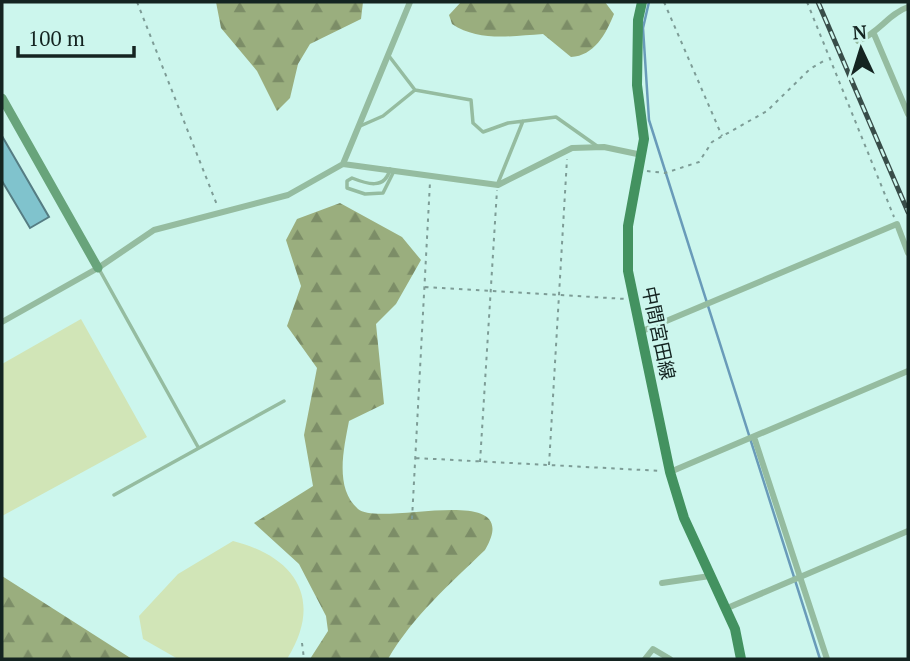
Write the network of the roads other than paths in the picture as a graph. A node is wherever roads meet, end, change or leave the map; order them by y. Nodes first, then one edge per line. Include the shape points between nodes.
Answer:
1 (410, 2) edge
2 (642, 2) edge
3 (908, 7) edge
4 (874, 34) junction
5 (858, 41) dead end
6 (387, 53) junction
7 (415, 90) junction
8 (2, 98) edge
9 (908, 114) edge
10 (523, 121) junction
11 (358, 127) junction
12 (597, 146) junction
13 (642, 155) junction
14 (343, 164) junction
15 (392, 169) junction
16 (498, 185) junction
17 (908, 253) edge
18 (98, 268) junction
19 (2, 322) edge
20 (640, 332) junction
21 (908, 371) edge
22 (284, 401) dead end
23 (754, 438) junction
24 (198, 447) junction
25 (670, 471) junction
26 (114, 495) dead end
27 (908, 531) edge
28 (710, 576) junction
29 (800, 577) junction
30 (662, 583) dead end
31 (725, 609) junction
32 (645, 659) edge
33 (670, 659) edge
34 (741, 659) edge
35 (827, 659) edge

1 - 6 street
2 - 13 main road, 中間宮田線 via 637,85 644,123
3 - 4 street via 897,11
4 - 5 street
4 - 9 street
6 - 7 lane
6 - 11 street
7 - 10 lane via 471,100 473,123 483,132
7 - 11 lane via 383,116
8 - 18 street
10 - 12 lane via 556,117
10 - 16 lane
11 - 14 street
12 - 13 street
12 - 16 street via 565,151
13 - 20 main road, 中間宮田線 via 628,236 628,271
14 - 15 street
14 - 18 street via 288,195 154,230
15 - 15 lane via 383,193 347,188 352,178 377,184
15 - 16 street
17 - 20 street via 897,224
18 - 19 street
18 - 24 lane
20 - 25 main road, 中間宮田線
21 - 23 street
22 - 24 lane
23 - 25 street
23 - 29 street
24 - 26 lane
25 - 28 main road, 中間宮田線
27 - 29 street
28 - 30 street
28 - 31 main road, 中間宮田線
29 - 31 street
29 - 35 street
31 - 34 main road, 中間宮田線
32 - 33 street via 653,649

